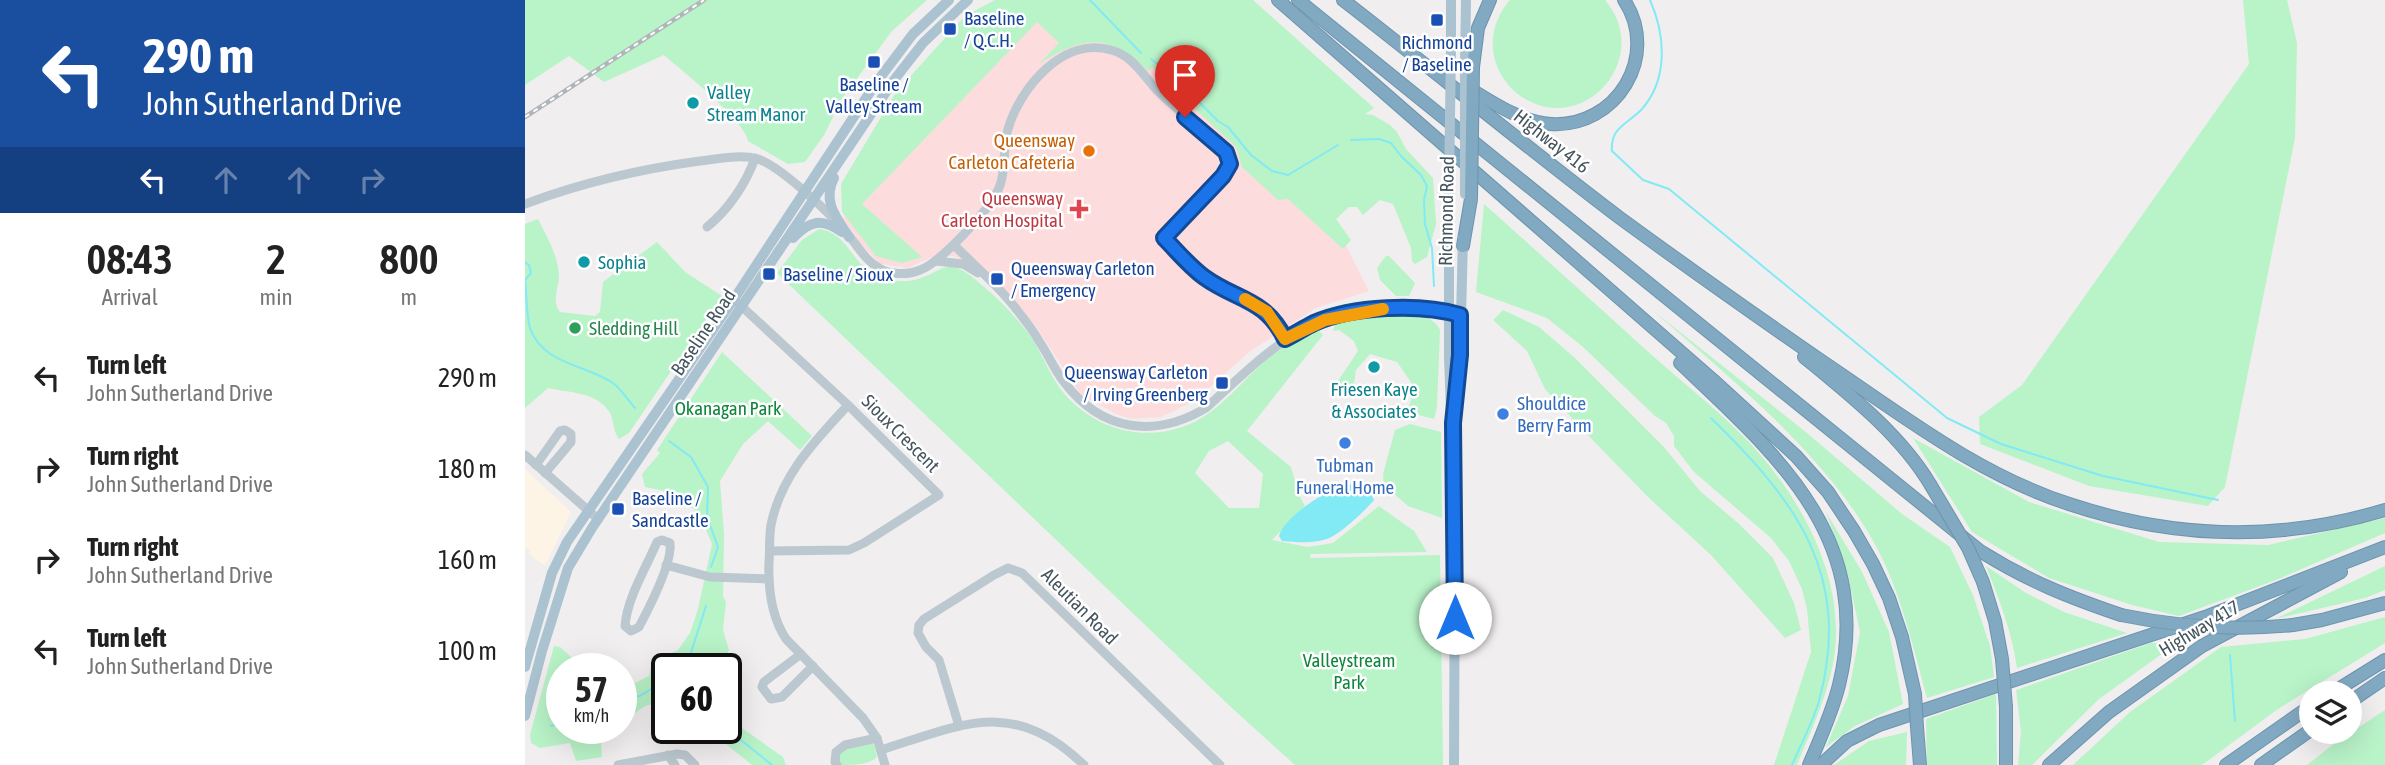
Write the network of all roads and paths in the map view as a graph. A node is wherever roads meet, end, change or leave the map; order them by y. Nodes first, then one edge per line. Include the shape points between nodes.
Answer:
1 (949, 0) edge
2 (968, 0) edge
3 (1278, 0) edge
4 (1298, 0) edge
5 (1343, 0) edge
6 (1445, 0) edge
7 (1451, 0) edge
8 (1466, 0) edge
9 (1490, 0) edge
10 (1624, 0) edge
11 (1451, 37) junction
12 (1423, 62) junction
13 (1469, 64) junction
14 (849, 147) junction
15 (755, 158) junction
16 (803, 191) junction
17 (813, 200) junction
18 (525, 204) edge
19 (707, 227) dead end
20 (849, 237) junction
21 (954, 245) junction
22 (1463, 246) joint
23 (774, 258) junction
24 (936, 261) junction
25 (1577, 263) junction
26 (985, 278) junction
27 (738, 303) junction
28 (1742, 306) junction
29 (1448, 311) junction
30 (1460, 315) junction
31 (1285, 339) junction
32 (849, 405) junction
33 (1453, 423) junction
34 (525, 455) edge
35 (536, 465) junction
36 (545, 473) junction
37 (2385, 510) edge
38 (587, 511) junction
39 (598, 519) junction
40 (2385, 548) edge
41 (770, 551) junction
42 (666, 565) junction
43 (769, 579) junction
44 (2385, 603) edge
45 (801, 654) junction
46 (2385, 660) edge
47 (813, 666) junction
48 (525, 667) edge
49 (2385, 678) edge
50 (2351, 681) edge
51 (2362, 694) edge
52 (2299, 714) edge
53 (525, 716) edge
54 (959, 726) junction
55 (877, 738) junction
56 (2299, 738) edge
57 (881, 750) junction
58 (668, 755) junction
59 (884, 763) edge
60 (2006, 763) edge
61 (2229, 763) edge
62 (618, 765) edge
63 (675, 765) edge
64 (695, 765) edge
65 (837, 765) edge
66 (871, 765) edge
67 (1084, 765) edge
68 (1220, 765) edge
69 (1454, 765) edge
70 (1809, 765) edge
71 (1821, 765) edge
72 (1920, 765) edge
73 (2049, 765) edge
74 (2261, 765) edge

1 - 16 main road, Baseline Road via 894,57
2 - 14 main road, Baseline Road via 909,60
3 - 25 highway
4 - 44 highway, bridge via 1971,544 2017,573 2049,590 2121,615 2216,629 2322,621
5 - 12 highway, Highway 416
6 - 11 main road
7 - 11 main road, Richmond Road
8 - 13 main road
9 - 13 highway
10 - 12 highway via 1638,39 1634,69 1614,101 1583,120 1549,124 1523,118
11 - 29 main road, Richmond Road, bridge
12 - 28 highway, Highway 416 via 1619,217
13 - 22 highway, bridge
14 - 17 main road, Baseline Road
14 - 20 main road via 828,193 831,210
15 - 16 street via 777,168
15 - 18 street via 646,169
15 - 19 street via 719,218
16 - 17 street
16 - 27 main road, Baseline Road
17 - 20 street
17 - 23 main road, Baseline Road
20 - 23 main road via 831,223 815,223 800,231
20 - 24 street via 869,261 887,272 909,273
21 - 24 street
21 - 26 street
21 - 31 street via 998,191 1008,127 1035,80 1067,53 1087,48 1111,50 1138,67 1170,105 1215,141 1230,160 1223,176 1164,238 1206,278 1267,312
22 - 30 main road, Richmond Road
23 - 27 main road, Baseline Road
24 - 26 street via 963,264
25 - 70 highway via 1771,452 1798,483 1823,524 1843,589 1845,642 1836,697
25 - 72 highway, bridge via 1741,405 1828,492 1889,598 1915,694
26 - 31 street via 1015,307 1080,401 1129,425 1160,426 1194,415
27 - 32 street, Sioux Crescent
27 - 38 main road, Baseline Road
27 - 39 main road, Baseline Road
28 - 37 highway via 1964,456 2021,487 2069,505 2154,526 2233,534 2297,529
28 - 60 highway, bridge via 1901,447 1930,484 1968,548 1995,621 2002,659
29 - 30 street
29 - 31 street via 1364,311 1315,323
29 - 33 main road, Richmond Road
30 - 33 main road, Richmond Road
32 - 41 street via 804,454 786,482 770,527
32 - 41 street, Sioux Crescent via 939,495 849,550
33 - 69 main road, Richmond Road
34 - 35 street
35 - 36 street
35 - 36 street via 560,431 571,434 571,442
36 - 38 street
38 - 39 street
38 - 48 main road, Baseline Road via 552,573
39 - 53 main road, Baseline Road via 568,568
40 - 71 highway via 2204,617 1879,724 1847,741
40 - 73 highway, Highway 417 via 2202,646 2109,712
41 - 43 street
42 - 42 street via 671,548 661,540 625,618 628,630 639,627
42 - 43 street via 710,577
43 - 45 street via 778,627
45 - 47 street
45 - 47 street via 764,682 762,687 771,699 782,697
46 - 50 highway
47 - 55 street
49 - 51 highway
52 - 61 highway
54 - 57 street
54 - 67 street via 1020,724 1063,745
54 - 68 street, Aleutian Road via 939,660 926,647 919,625 1008,568 1023,573
55 - 57 street
55 - 65 street via 845,745 837,752
56 - 74 highway
57 - 59 street
58 - 62 street
58 - 63 street
58 - 64 street via 685,755
59 - 66 street

